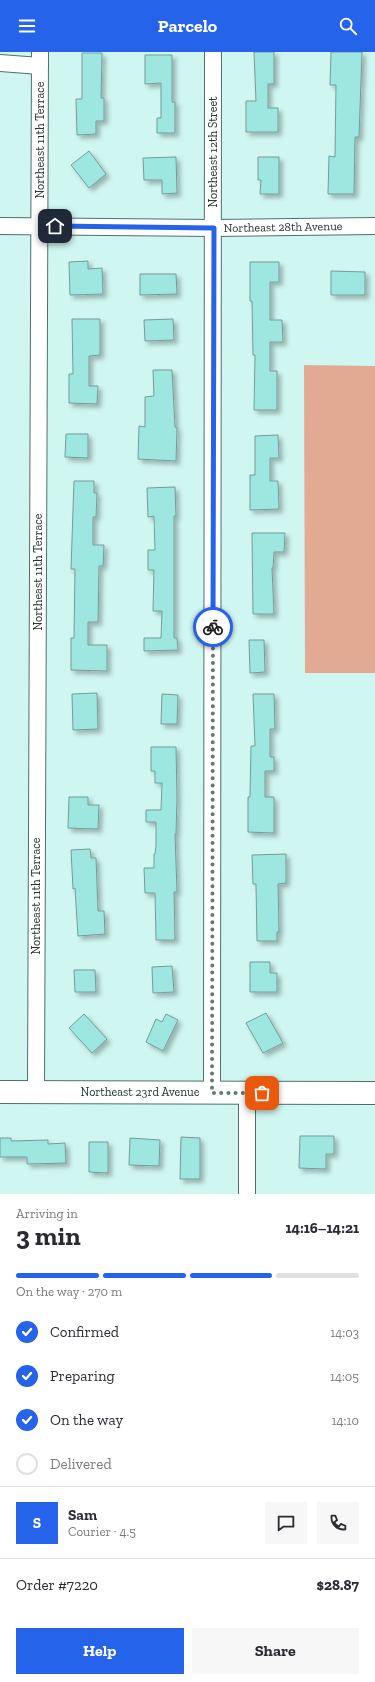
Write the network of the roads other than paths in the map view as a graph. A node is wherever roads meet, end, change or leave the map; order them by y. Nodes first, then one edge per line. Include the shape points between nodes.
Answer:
1 (213, 52) edge
2 (40, 59) edge
3 (0, 63) edge
4 (0, 226) edge
5 (40, 226) junction
6 (375, 226) edge
7 (214, 228) junction
8 (0, 1092) edge
9 (36, 1092) junction
10 (212, 1093) junction
11 (248, 1093) junction
12 (375, 1094) edge
13 (247, 1194) edge

1 - 7 street, Northeast 12th Street
2 - 3 street
2 - 5 street, Northeast 11th Terrace
4 - 5 street, Northeast 28th Avenue
5 - 7 street, Northeast 28th Avenue
5 - 9 street, Northeast 11th Terrace
6 - 7 street, Northeast 28th Avenue
7 - 10 street, Northeast 12th Street
8 - 9 main road, Northeast 23rd Avenue
9 - 10 main road, Northeast 23rd Avenue
10 - 11 main road, Northeast 23rd Avenue
11 - 12 main road, Northeast 23rd Avenue
11 - 13 street

